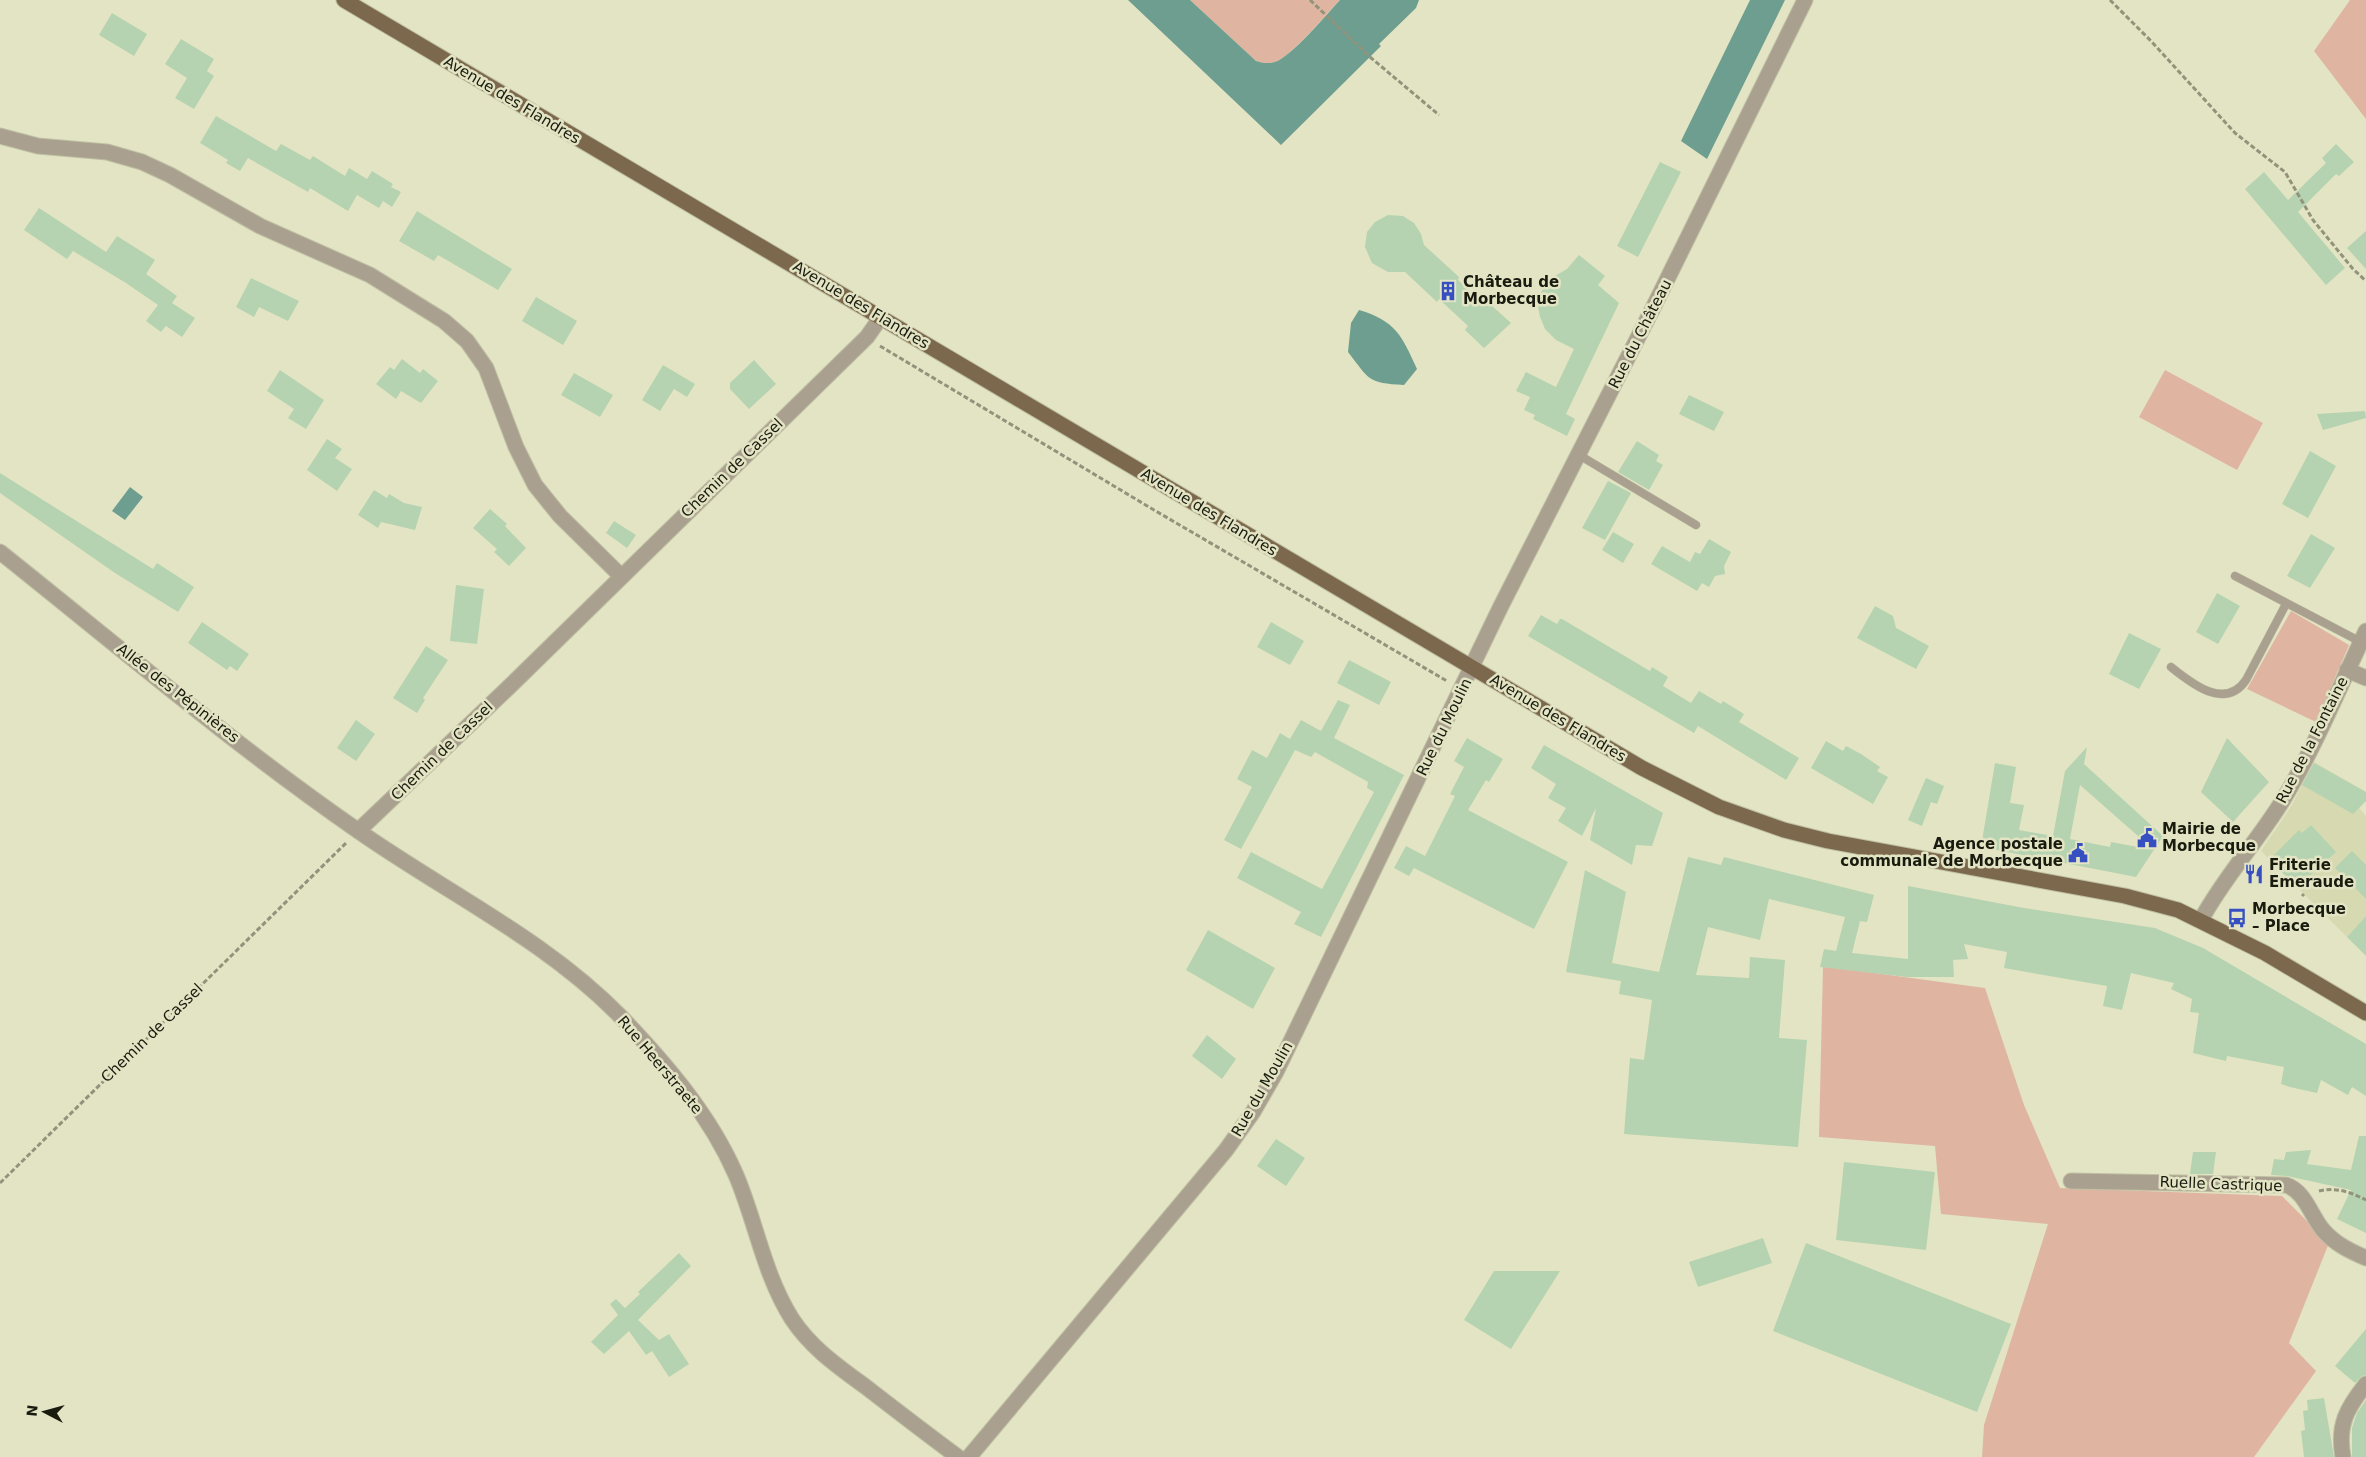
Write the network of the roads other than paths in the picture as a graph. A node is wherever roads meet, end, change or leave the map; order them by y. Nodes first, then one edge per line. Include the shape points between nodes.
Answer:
1 (344, 0) edge
2 (1805, 0) edge
3 (0, 136) edge
4 (881, 317) junction
5 (1579, 455) junction
6 (1696, 525) dead end
7 (0, 552) edge
8 (621, 576) junction
9 (2235, 576) dead end
10 (2286, 604) junction
11 (2363, 637) edge
12 (1473, 667) junction
13 (2171, 667) dead end
14 (2347, 670) junction
15 (2366, 678) edge
16 (358, 831) junction
17 (2201, 920) junction
18 (2366, 1013) edge
19 (2071, 1181) dead end
20 (2366, 1258) edge
21 (2366, 1384) edge
22 (958, 1457) edge
23 (969, 1457) edge
24 (2343, 1457) edge

1 - 4 main road, Avenue des Flandres
2 - 5 street, Rue du Château
3 - 8 street via 38,146 107,152 142,162 260,226 370,275 444,321 467,341 486,368 534,485 560,516
4 - 8 street, Chemin de Cassel via 867,337
4 - 12 main road, Avenue des Flandres
5 - 6 lane
5 - 12 street, Rue du Château
7 - 16 street, Allée des Pépinières via 161,682
8 - 16 street, Chemin de Cassel
9 - 10 lane
10 - 11 lane
10 - 13 lane via 2246,680 2234,691 2209,693 2194,686
11 - 14 street, Rue de la Fontaine
12 - 17 main road, Avenue des Flandres via 1663,780 1754,821 1828,841 2125,896 2172,908
12 - 23 street, Rue du Moulin via 1276,1072 1252,1112 1202,1180
14 - 15 street
14 - 17 street, Rue de la Fontaine via 2288,791
16 - 22 street, Rue Heerstraete via 544,952 587,985 619,1016 677,1080 720,1142 741,1188 771,1278 800,1330 832,1362
17 - 18 main road, Avenue des Flandres via 2272,957
19 - 20 street, Ruelle Castrique via 2290,1186 2329,1236
21 - 24 street via 2344,1417 2341,1436

